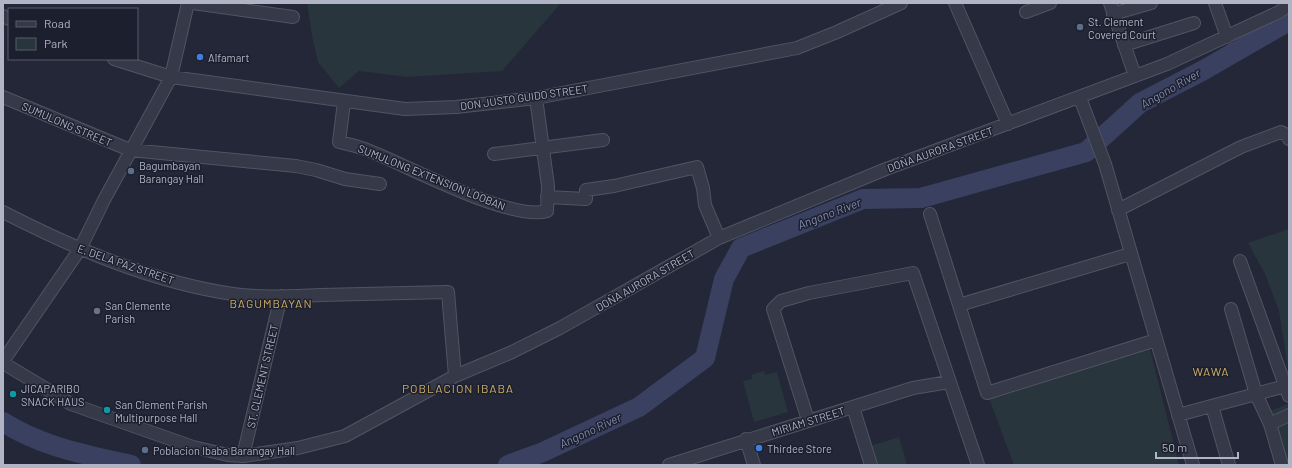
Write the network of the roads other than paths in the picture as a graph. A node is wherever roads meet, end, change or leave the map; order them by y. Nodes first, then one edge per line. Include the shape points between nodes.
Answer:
1 (188, 3) edge
2 (192, 3) edge
3 (901, 3) edge
4 (955, 3) edge
5 (1050, 3) edge
6 (1150, 3) edge
7 (1215, 3) edge
8 (1289, 5) edge
9 (272, 8) edge
10 (1112, 9) edge
11 (1026, 12) dead end
12 (293, 16) dead end
13 (1194, 23) dead end
14 (1226, 37) junction
15 (1124, 45) junction
16 (117, 60) edge
17 (1135, 76) junction
18 (171, 78) junction
19 (3, 97) edge
20 (536, 98) junction
21 (1080, 98) junction
22 (344, 102) junction
23 (1008, 124) junction
24 (1289, 139) edge
25 (604, 140) dead end
26 (544, 148) junction
27 (130, 150) junction
28 (494, 154) dead end
29 (380, 184) dead end
30 (547, 197) junction
31 (1118, 210) junction
32 (3, 212) edge
33 (930, 214) dead end
34 (719, 238) junction
35 (80, 249) junction
36 (1130, 254) junction
37 (1240, 261) dead end
38 (281, 296) junction
39 (959, 304) junction
40 (1231, 309) dead end
41 (1156, 340) junction
42 (3, 362) edge
43 (455, 376) junction
44 (949, 382) junction
45 (1287, 391) edge
46 (1256, 394) junction
47 (1212, 406) junction
48 (853, 407) junction
49 (1178, 415) junction
50 (1289, 415) edge
51 (808, 420) junction
52 (1270, 424) junction
53 (746, 440) junction
54 (243, 456) junction
55 (1280, 464) edge
56 (669, 465) edge
57 (754, 465) edge
58 (871, 465) edge
59 (978, 465) edge
60 (1193, 465) edge
61 (1229, 465) edge

1 - 18 street
2 - 9 street
3 - 20 street, DON JUSTO GUIDO STREET via 798,48
4 - 23 street
5 - 11 street
6 - 10 street
7 - 14 street
8 - 14 street, DOÑA AURORA STREET
9 - 12 street
10 - 15 street
13 - 15 street
14 - 17 street, DOÑA AURORA STREET
15 - 17 street
16 - 18 street, DON JUSTO GUIDO STREET
17 - 21 street, DOÑA AURORA STREET
18 - 22 street, DON JUSTO GUIDO STREET
18 - 27 street
19 - 27 street, SUMULONG STREET
20 - 22 street, DON JUSTO GUIDO STREET via 456,107 405,109
20 - 26 street, SUMULONG EXTENSION LOOBAN
21 - 23 street, DOÑA AURORA STREET
21 - 31 street via 1104,162
22 - 30 street, SUMULONG EXTENSION LOOBAN via 339,142 365,149 498,206 538,214 547,210
23 - 34 street, DOÑA AURORA STREET via 886,169
24 - 31 street via 1281,132 1240,147
25 - 26 street
26 - 28 street
26 - 30 street, SUMULONG EXTENSION LOOBAN
27 - 29 street, SUMULONG STREET via 296,166 345,179
27 - 35 street
30 - 34 street via 586,199 586,190 697,167 703,188 704,205
31 - 36 street
32 - 35 street, E. DELA PAZ STREET
33 - 39 street
34 - 43 street, DOÑA AURORA STREET via 560,328
35 - 38 street, E. DELA PAZ STREET via 173,281 234,294
35 - 42 street
36 - 39 street
36 - 41 street
37 - 45 street
38 - 43 street, E. DELA PAZ STREET via 448,292
38 - 54 street, ST. CLEMENT STREET
39 - 41 street via 987,393
40 - 46 street
41 - 49 street
42 - 54 street, DOÑA AURORA STREET via 71,404 193,447
43 - 54 street, DOÑA AURORA STREET via 345,436 298,448
44 - 48 street, MIRIAM STREET via 913,388
44 - 51 street via 914,273 788,299 781,301 774,309
44 - 59 street
45 - 46 street
46 - 47 street
46 - 52 street
47 - 49 street
47 - 61 street
48 - 51 street, MIRIAM STREET
48 - 58 street
49 - 60 street
50 - 52 street
51 - 53 street, MIRIAM STREET
52 - 55 street
53 - 56 street, MIRIAM STREET
53 - 57 street

